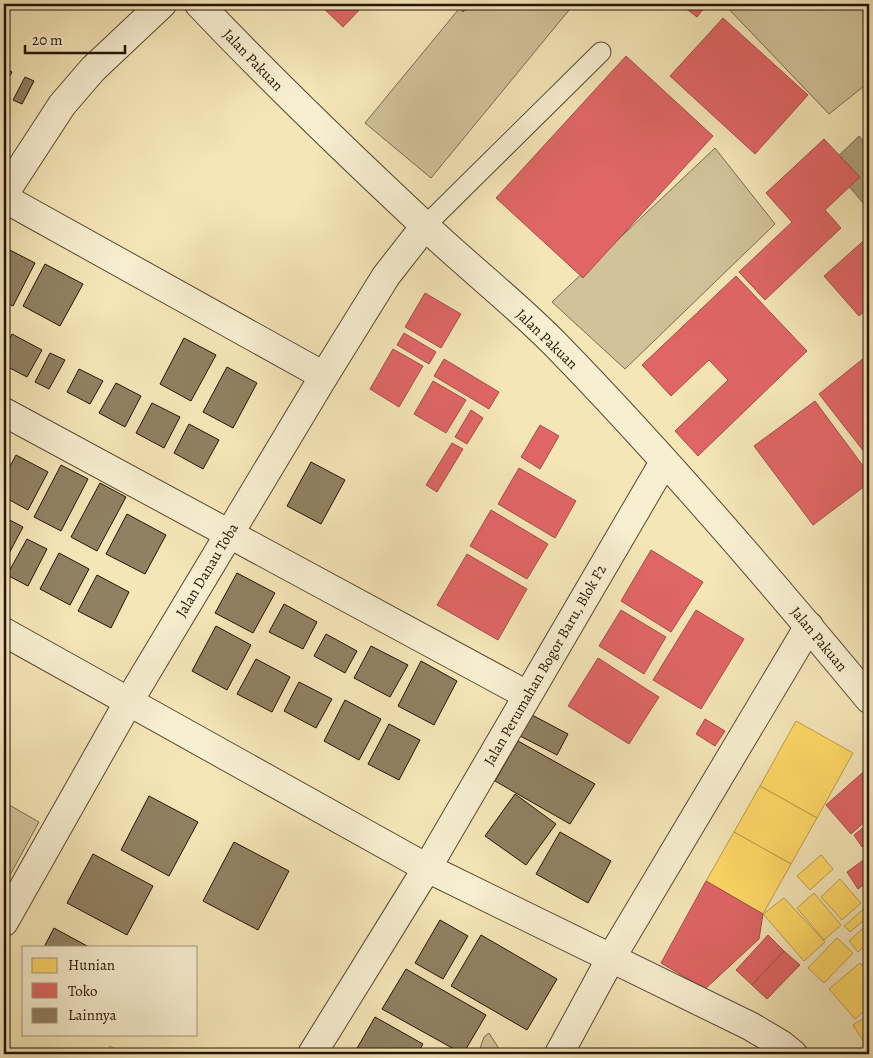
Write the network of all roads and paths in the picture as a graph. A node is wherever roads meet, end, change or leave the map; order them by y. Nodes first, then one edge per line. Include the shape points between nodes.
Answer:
1 (162, 4) edge
2 (199, 4) edge
3 (601, 52) dead end
4 (4, 196) edge
5 (425, 226) junction
6 (324, 376) junction
7 (4, 412) edge
8 (664, 462) junction
9 (229, 532) junction
10 (809, 626) junction
11 (4, 632) edge
12 (527, 696) junction
13 (869, 699) edge
14 (129, 701) junction
15 (426, 868) junction
16 (4, 922) edge
17 (611, 958) junction
18 (312, 1054) edge
19 (560, 1054) edge
20 (792, 1054) edge

1 - 4 street via 93,69 62,105
2 - 5 street, Jalan Pakuan via 274,84
3 - 5 lane
4 - 6 street
5 - 6 street, Jalan Danau Toba via 386,276
5 - 8 street, Jalan Pakuan via 555,345
6 - 9 street, Jalan Danau Toba
7 - 9 street
8 - 10 street, Jalan Pakuan
8 - 12 street, Jalan Perumahan Bogor Baru, Blok F2
9 - 12 street
9 - 14 street, Jalan Danau Toba
10 - 13 street, Jalan Pakuan
10 - 17 street
11 - 14 street
12 - 15 street, Jalan Perumahan Bogor Baru, Blok F2
14 - 15 street
14 - 16 street, Jalan Danau Toba
15 - 17 street
15 - 18 street, Jalan Perumahan Bogor Baru, Blok F2
17 - 19 street
17 - 20 street via 750,1026

